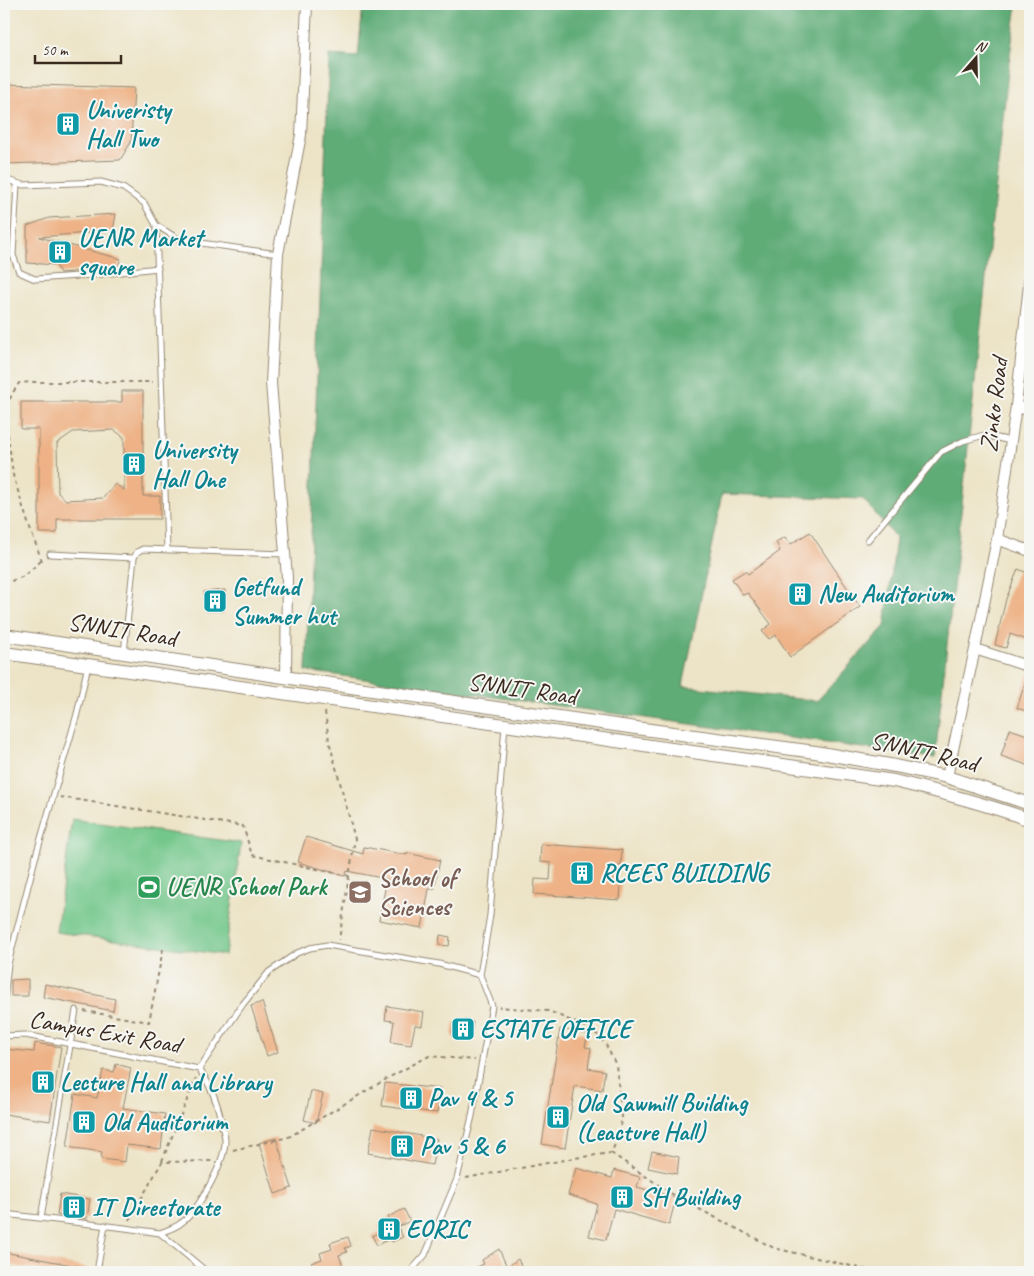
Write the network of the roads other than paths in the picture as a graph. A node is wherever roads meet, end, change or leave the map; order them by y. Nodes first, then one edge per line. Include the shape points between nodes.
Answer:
1 (307, 4) edge
2 (4, 179) edge
3 (17, 184) junction
4 (156, 225) junction
5 (278, 254) junction
6 (158, 268) junction
7 (1030, 275) edge
8 (1029, 304) edge
9 (1016, 406) junction
10 (1030, 411) edge
11 (1011, 441) junction
12 (997, 539) junction
13 (868, 540) dead end
14 (167, 550) junction
15 (1030, 551) edge
16 (50, 554) road end
17 (285, 554) junction
18 (134, 558) junction
19 (4, 635) edge
20 (975, 649) junction
21 (4, 653) edge
22 (124, 653) junction
23 (88, 665) junction
24 (1030, 667) edge
25 (286, 677) junction
26 (452, 702) junction
27 (474, 705) junction
28 (450, 717) junction
29 (473, 720) junction
30 (506, 725) junction
31 (947, 777) junction
32 (1030, 804) edge
33 (1030, 820) edge
34 (480, 976) junction
35 (4, 1000) edge
36 (76, 1010) road end
37 (4, 1036) edge
38 (71, 1044) junction
39 (199, 1068) junction
40 (4, 1214) edge
41 (41, 1218) junction
42 (105, 1225) junction
43 (160, 1233) junction
44 (98, 1272) edge
45 (207, 1272) edge
46 (410, 1272) edge

1 - 5 street via 301,135
2 - 3 lane
3 - 4 lane via 101,182 123,188 144,203
3 - 6 lane via 12,255 19,272 35,279
4 - 5 lane via 180,240
4 - 6 lane
5 - 17 street via 271,383
6 - 14 lane
7 - 8 street, Zinko Road
8 - 9 street, Zinko Road
9 - 10 street
9 - 11 street, Zinko Road
11 - 12 street, Zinko Road
11 - 13 lane via 984,435 941,452
12 - 15 street
12 - 20 street, Zinko Road
14 - 17 lane
14 - 18 lane via 143,549
16 - 18 lane
17 - 25 street
18 - 22 lane
19 - 22 street, SNNIT Road
20 - 24 street
20 - 31 street, Zinko Road
21 - 23 street, SNNIT Road
22 - 25 street, SNNIT Road
23 - 28 street, SNNIT Road
23 - 35 lane via 8,964
25 - 26 street, SNNIT Road
26 - 27 street, SNNIT Road
26 - 28 street
27 - 29 street
27 - 31 street, SNNIT Road via 815,752
28 - 29 street, SNNIT Road
29 - 30 street, SNNIT Road
30 - 33 street, SNNIT Road via 894,781
30 - 34 lane via 490,915
31 - 32 street, SNNIT Road
34 - 39 lane via 439,964 327,945 310,948 269,972
34 - 46 lane via 492,1006 472,1116 457,1179 425,1255
36 - 38 lane
37 - 38 lane, Campus Exit Road via 25,1035
38 - 39 lane, Campus Exit Road
38 - 41 lane
39 - 43 lane via 218,1104 225,1141 220,1161 196,1208 182,1223
40 - 41 lane
41 - 42 lane
42 - 43 lane
42 - 44 lane
43 - 45 lane

